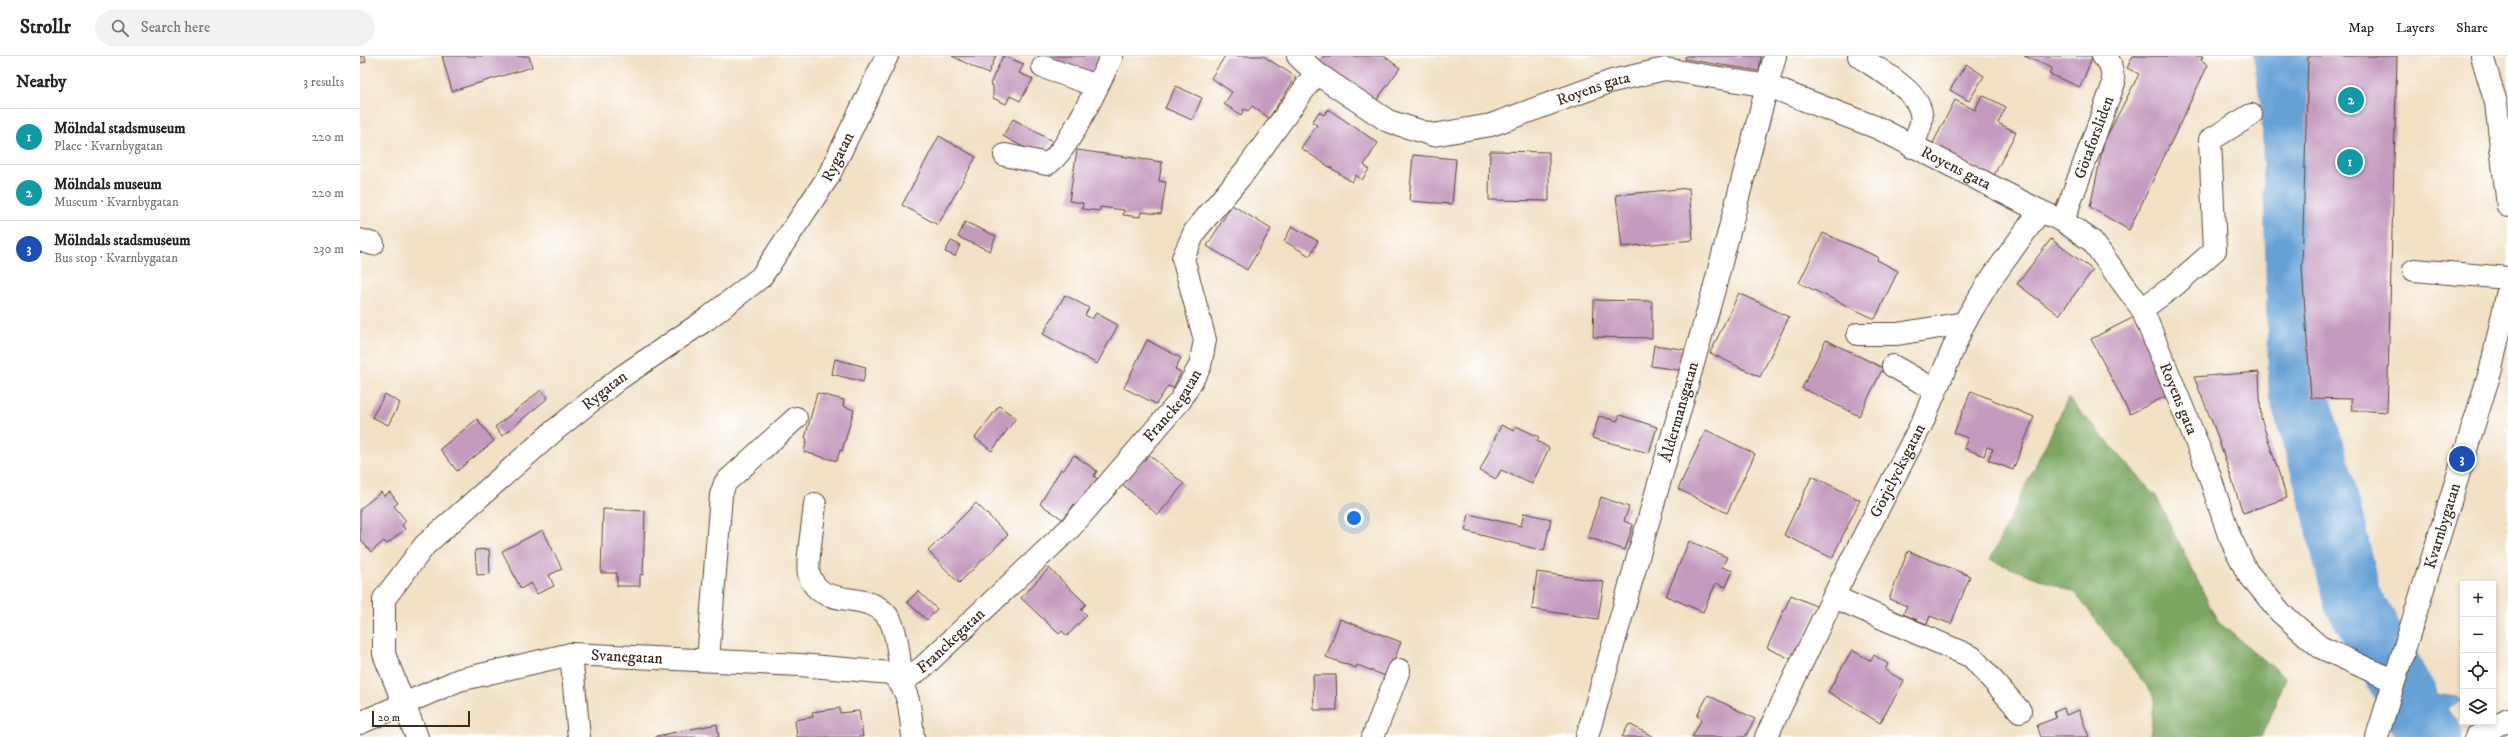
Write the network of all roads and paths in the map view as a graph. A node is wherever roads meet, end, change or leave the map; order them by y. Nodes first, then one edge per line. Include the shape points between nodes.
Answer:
1 (887, 56) edge
2 (1112, 56) edge
3 (1298, 56) edge
4 (1775, 56) edge
5 (1859, 56) edge
6 (2103, 56) edge
7 (2482, 56) edge
8 (1043, 67) dead end
9 (1316, 73) junction
10 (1097, 86) junction
11 (1768, 86) junction
12 (2251, 115) dead end
13 (1912, 147) junction
14 (1005, 155) dead end
15 (2508, 206) edge
16 (2040, 211) junction
17 (2063, 221) junction
18 (2414, 270) dead end
19 (2508, 278) edge
20 (2508, 291) edge
21 (2142, 310) junction
22 (1964, 323) junction
23 (1858, 334) dead end
24 (1893, 366) dead end
25 (1935, 390) junction
26 (796, 418) dead end
27 (815, 504) dead end
28 (1834, 597) junction
29 (571, 654) junction
30 (708, 660) junction
31 (1399, 670) dead end
32 (2394, 681) junction
33 (902, 682) junction
34 (404, 704) junction
35 (2020, 711) dead end
36 (2508, 719) edge
37 (360, 723) edge
38 (417, 737) edge
39 (579, 737) edge
40 (913, 737) edge
41 (1373, 737) edge
42 (1588, 737) edge
43 (1766, 737) edge
44 (2377, 737) edge
45 (2476, 737) edge

1 - 34 street, Rygatan via 828,178 761,277 707,319 620,378 556,430 425,545 384,600 384,654
2 - 10 street
3 - 9 street, Royens gata
4 - 11 street, Åldermansgatan
5 - 13 street via 1914,95 1920,107 1921,122
6 - 17 street, Götaforsliden via 2110,63 2114,83
7 - 15 street via 2496,103
8 - 10 street
9 - 11 street, Royens gata via 1388,121 1434,135 1491,125 1612,81 1664,69
9 - 33 street, Franckegatan via 1246,170 1195,230 1183,258 1205,340 1200,366 1180,401 1072,526 922,667
10 - 14 street via 1053,161 1047,164
11 - 13 street, Royens gata via 1878,128
11 - 42 street, Åldermansgatan via 1713,293
12 - 21 street via 2210,140 2215,250
13 - 16 street, Royens gata
16 - 17 street, Royens gata
16 - 22 street, Görjelycksgatan via 1989,282
17 - 21 street, Royens gata via 2092,241
18 - 19 street
20 - 32 street, Kvarnbygatan via 2491,369
21 - 32 street, Royens gata via 2207,468 2229,535 2247,572 2281,613 2320,648
22 - 23 street via 1897,334
22 - 25 street, Görjelycksgatan
24 - 25 street
25 - 28 street, Görjelycksgatan via 1922,423
26 - 30 street via 725,483 721,495
27 - 33 street via 809,573 814,584 822,594 868,601 880,607 891,621 896,637
28 - 35 street via 1972,657
28 - 43 street, Görjelycksgatan
29 - 30 street, Svanegatan
29 - 34 street, Svanegatan via 459,680
29 - 39 street
30 - 33 street, Svanegatan via 880,671 891,673
31 - 41 street
32 - 44 street, Kvarnbygatan
33 - 40 street via 907,693
34 - 37 street, Svanegatan
34 - 38 street, Rygatan
36 - 45 street

